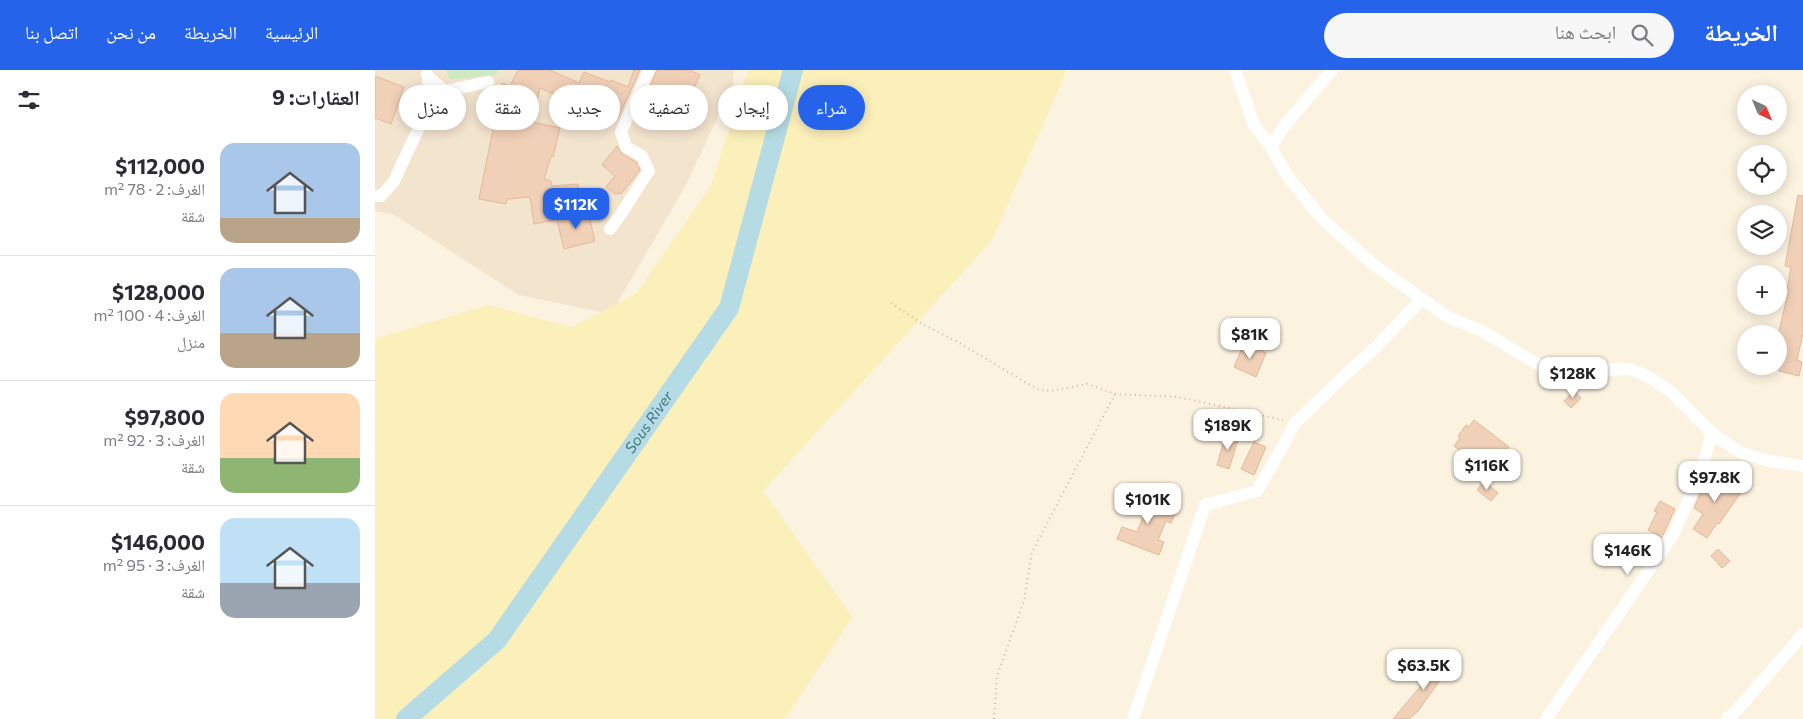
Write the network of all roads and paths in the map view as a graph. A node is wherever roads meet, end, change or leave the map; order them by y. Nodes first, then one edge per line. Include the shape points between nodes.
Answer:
1 (649, 70) edge
2 (1235, 70) edge
3 (1332, 70) edge
4 (427, 74) edge
5 (489, 82) dead end
6 (1271, 147) junction
7 (375, 196) edge
8 (610, 228) dead end
9 (1422, 299) junction
10 (891, 303) dead end
11 (1115, 394) junction
12 (1295, 423) junction
13 (1712, 433) junction
14 (1803, 466) edge
15 (1803, 634) edge
16 (994, 719) edge
17 (1133, 719) edge
18 (1546, 719) edge
19 (1727, 719) edge

1 - 8 street via 621,132 626,147 642,156 649,171
2 - 6 street via 1254,125
3 - 6 street via 1284,126
4 - 5 street via 445,91
4 - 7 street via 430,104 393,183 381,196
6 - 9 street via 1286,174 1322,218 1374,266
9 - 12 street
9 - 13 street via 1448,317 1484,332 1549,371 1572,375 1630,369 1649,377 1671,392
10 - 11 path via 1037,389 1051,391 1087,384
11 - 12 path via 1186,398
11 - 16 path via 1032,552 1025,601 997,676
12 - 17 street via 1257,491 1205,505
13 - 14 street via 1741,453 1769,462
13 - 18 street via 1700,473 1673,535
15 - 19 street

